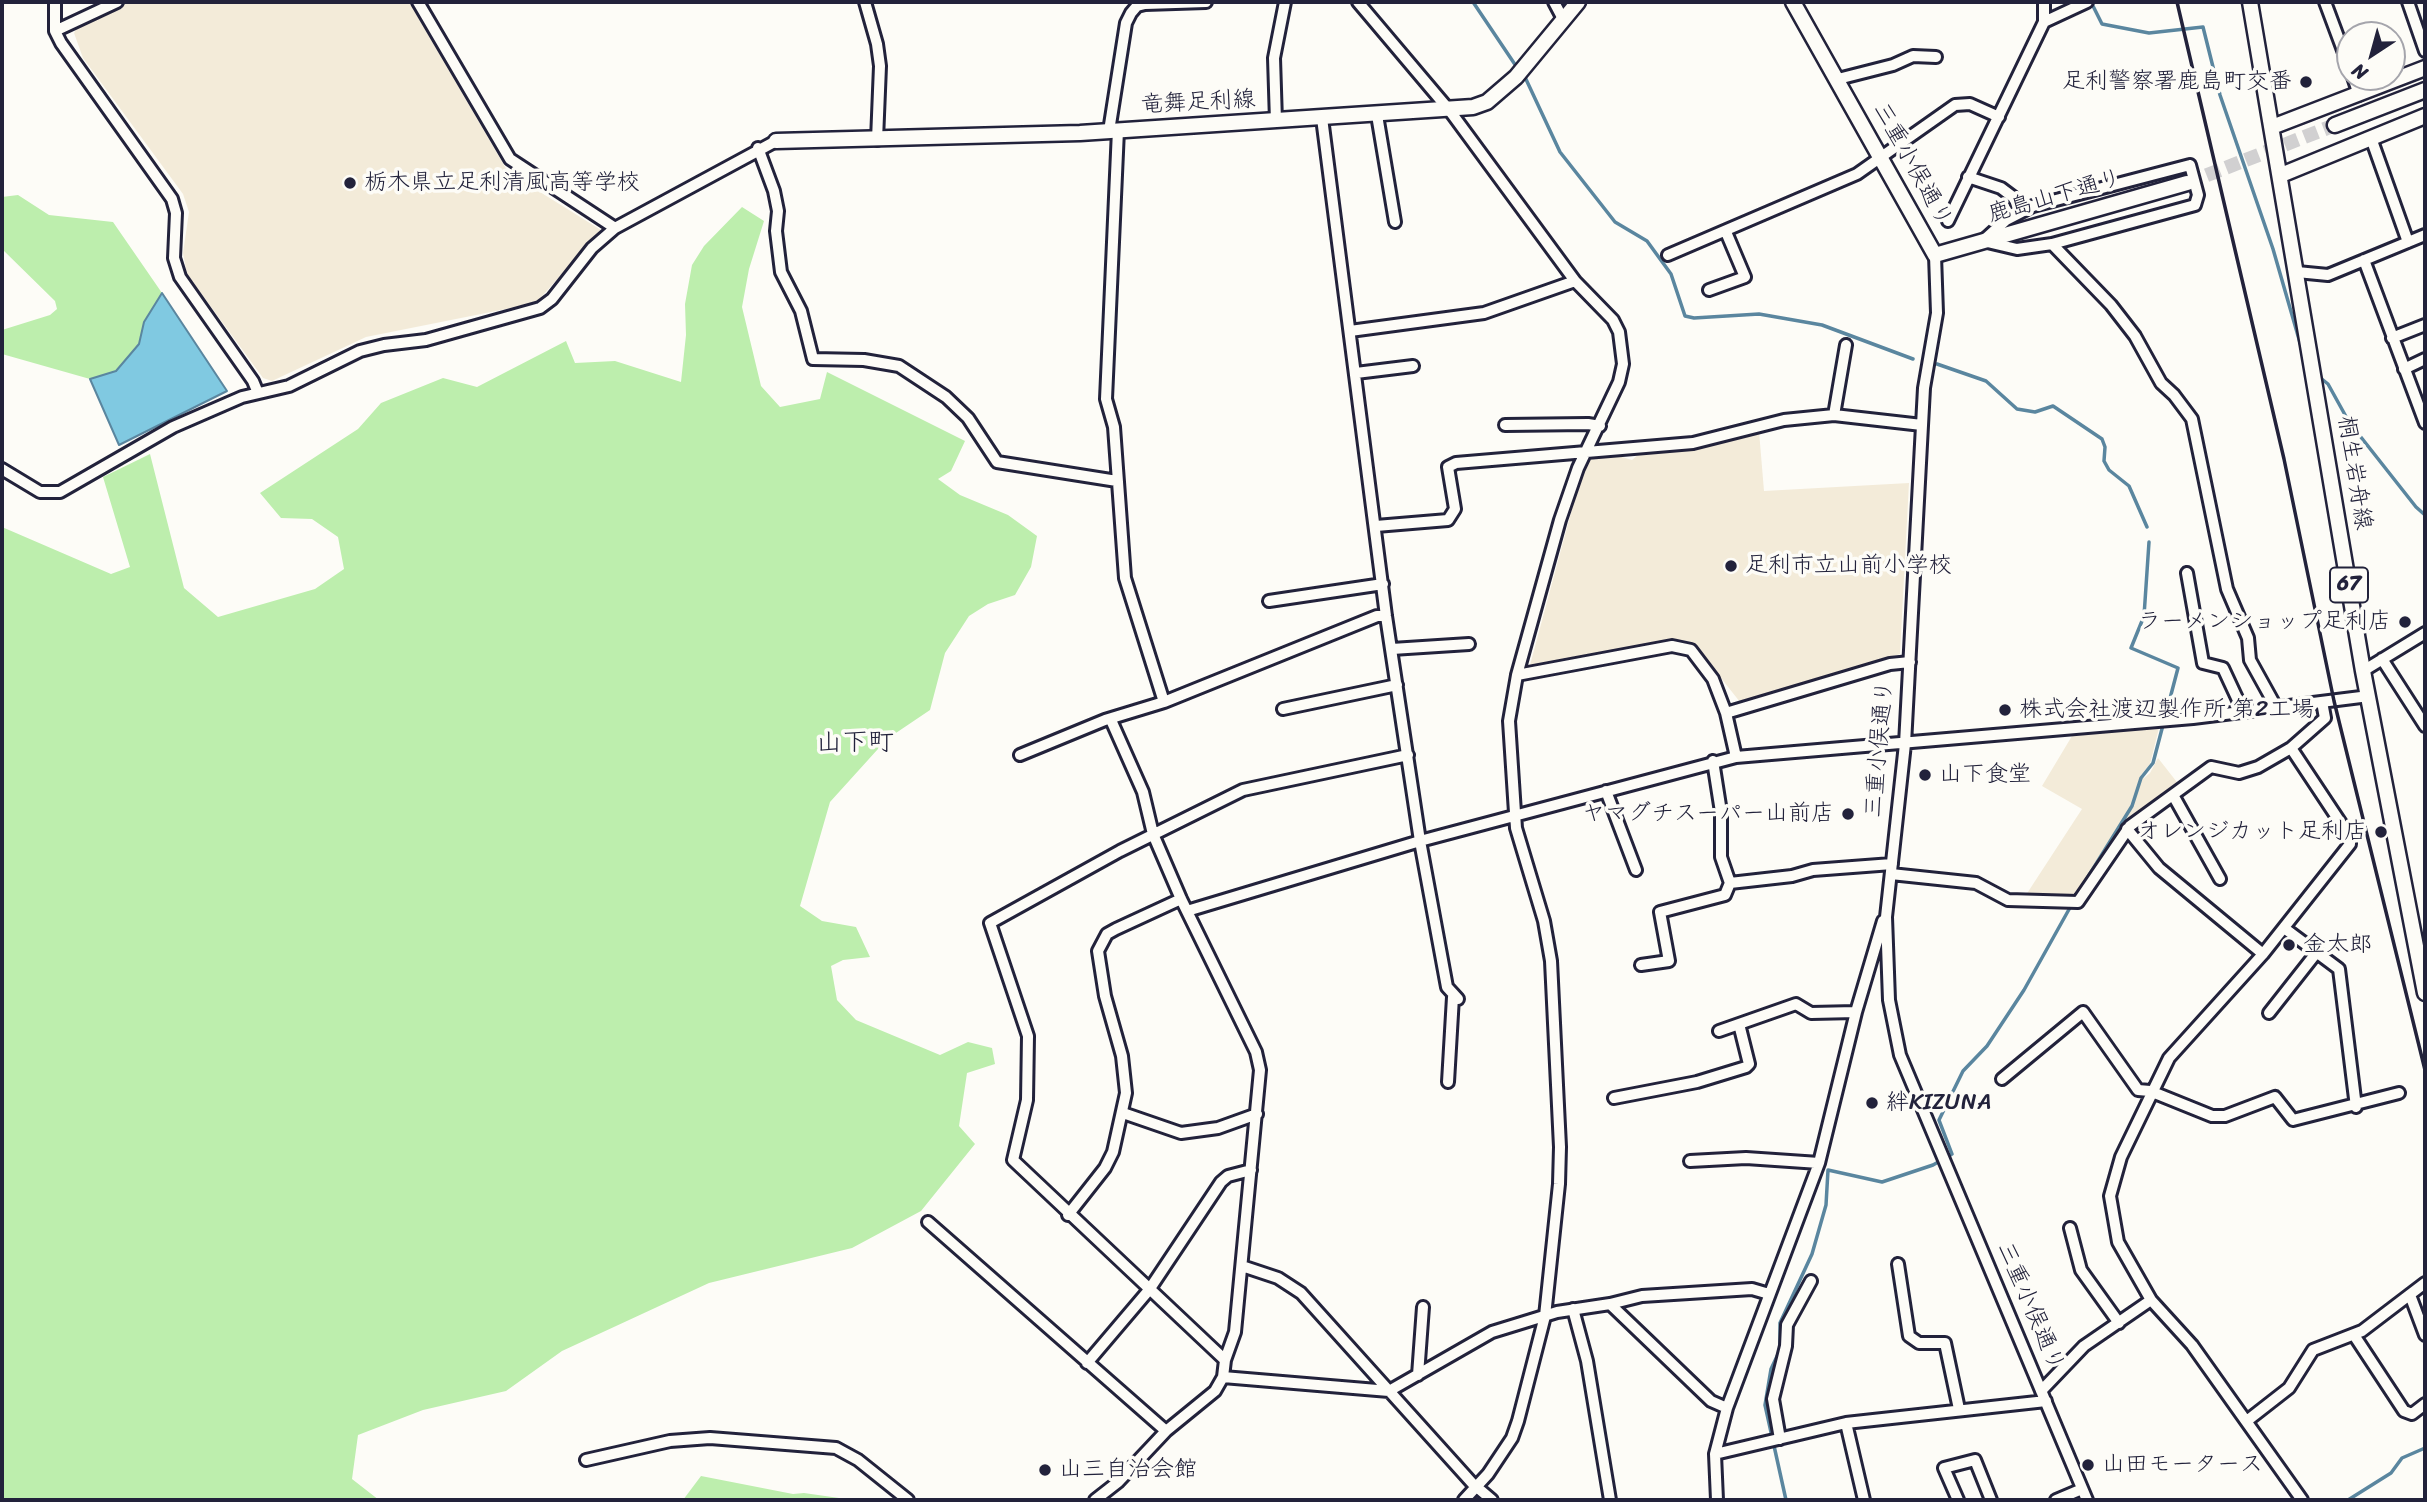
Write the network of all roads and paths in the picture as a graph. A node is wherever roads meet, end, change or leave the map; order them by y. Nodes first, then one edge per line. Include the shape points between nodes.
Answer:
1 (54, 2) edge
2 (117, 2) edge
3 (418, 2) edge
4 (864, 2) edge
5 (1206, 2) edge
6 (1285, 2) edge
7 (1358, 2) edge
8 (1554, 2) edge
9 (1578, 2) edge
10 (1793, 2) edge
11 (2043, 2) edge
12 (2087, 2) edge
13 (2250, 2) edge
14 (2325, 2) edge
15 (2408, 2) edge
16 (1563, 19) junction
17 (2044, 22) junction
18 (55, 31) junction
19 (2336, 31) edge
20 (2425, 51) edge
21 (1936, 57) dead end
22 (2425, 68) edge
23 (1838, 79) junction
24 (2425, 90) edge
25 (2358, 91) edge
26 (2359, 94) junction
27 (1450, 111) junction
28 (1377, 115) junction
29 (2425, 116) edge
30 (1999, 117) junction
31 (1322, 118) junction
32 (1276, 121) junction
33 (2334, 125) tunnel mouth
34 (2272, 127) junction
35 (1114, 131) junction
36 (2371, 138) junction
37 (877, 140) junction
38 (776, 141) joint
39 (758, 148) junction
40 (1882, 158) junction
41 (2281, 175) junction
42 (1968, 177) junction
43 (2188, 183) tunnel mouth
44 (2022, 211) junction
45 (1948, 221) dead end
46 (1395, 222) dead end
47 (615, 228) junction
48 (1726, 232) junction
49 (2425, 235) edge
50 (1983, 241) junction
51 (2408, 242) junction
52 (2052, 244) junction
53 (1668, 255) dead end
54 (1935, 255) junction
55 (2364, 260) junction
56 (2297, 272) junction
57 (1575, 281) junction
58 (1709, 290) dead end
59 (2425, 325) edge
60 (1350, 331) junction
61 (2392, 338) junction
62 (1846, 345) dead end
63 (2425, 359) edge
64 (1413, 366) dead end
65 (2404, 369) junction
66 (1356, 373) junction
67 (258, 393) junction
68 (1834, 415) junction
69 (2425, 420) edge
70 (1505, 425) dead end
71 (1922, 425) junction
72 (1600, 426) junction
73 (1587, 453) junction
74 (2, 469) edge
75 (1117, 481) junction
76 (1376, 527) junction
77 (2188, 573) dead end
78 (1383, 584) junction
79 (1269, 601) dead end
80 (1387, 616) junction
81 (2425, 633) edge
82 (1469, 644) dead end
83 (1392, 649) junction
84 (2382, 659) junction
85 (1910, 662) junction
86 (2363, 671) junction
87 (1517, 675) junction
88 (1397, 685) junction
89 (2368, 696) junction
90 (1164, 702) junction
91 (2322, 702) junction
92 (2276, 707) junction
93 (1283, 709) dead end
94 (2243, 711) junction
95 (1727, 713) junction
96 (1111, 720) junction
97 (2425, 726) edge
98 (1905, 744) junction
99 (2291, 748) junction
100 (1020, 755) dead end
101 (1408, 755) junction
102 (1736, 757) junction
103 (1713, 761) junction
104 (1606, 792) junction
105 (2172, 795) junction
106 (1514, 817) junction
107 (2127, 829) junction
108 (1153, 834) junction
109 (1420, 841) junction
110 (1891, 869) junction
111 (1636, 870) dead end
112 (2220, 879) dead end
113 (1730, 883) junction
114 (1181, 899) junction
115 (1187, 911) junction
116 (1886, 917) junction
117 (2284, 928) junction
118 (2317, 952) junction
119 (2263, 954) junction
120 (1641, 965) dead end
121 (2425, 993) edge
122 (1856, 1012) junction
123 (2269, 1013) dead end
124 (1739, 1024) junction
125 (1719, 1031) dead end
126 (2003, 1079) dead end
127 (1448, 1082) dead end
128 (2150, 1091) junction
129 (2399, 1093) dead end
130 (1614, 1097) dead end
131 (2356, 1107) junction
132 (1123, 1113) junction
133 (1257, 1114) junction
134 (1690, 1161) dead end
135 (1819, 1163) junction
136 (1251, 1170) junction
137 (1068, 1215) junction
138 (928, 1222) dead end
139 (2070, 1228) dead end
140 (1898, 1264) dead end
141 (1242, 1266) junction
142 (1811, 1281) dead end
143 (2425, 1283) edge
144 (1149, 1290) junction
145 (1769, 1294) junction
146 (2410, 1295) junction
147 (2151, 1300) junction
148 (1610, 1304) junction
149 (1423, 1307) dead end
150 (1573, 1309) junction
151 (1545, 1316) junction
152 (2119, 1323) junction
153 (2354, 1335) junction
154 (2425, 1335) edge
155 (1224, 1360) junction
156 (1087, 1363) junction
157 (1418, 1375) junction
158 (1223, 1377) junction
159 (1389, 1391) junction
160 (2043, 1396) junction
161 (2425, 1404) edge
162 (1727, 1408) junction
163 (1959, 1409) junction
164 (2248, 1420) junction
165 (1846, 1423) junction
166 (1166, 1431) junction
167 (1780, 1439) junction
168 (1715, 1454) junction
169 (586, 1460) dead end
170 (1477, 1487) junction
171 (2085, 1495) edge
172 (908, 1500) edge
173 (1094, 1500) edge
174 (1464, 1500) edge
175 (1492, 1500) edge
176 (1610, 1500) edge
177 (1717, 1500) edge
178 (1864, 1500) edge
179 (1958, 1500) edge
180 (1991, 1500) edge
181 (2056, 1500) edge
182 (2301, 1500) edge

1 - 18 street
2 - 18 street
3 - 47 street via 510,159
4 - 37 street via 880,66
5 - 35 street via 1145,4 1131,13 1126,23
6 - 32 street via 1275,58
7 - 27 street
8 - 16 street
9 - 16 main road, 竜舞足利線
10 - 23 main road, 三重小俣通り
11 - 17 street
12 - 17 street
13 - 34 main road, 桐生岩舟線 / 67
14 - 19 street
15 - 20 street
16 - 27 main road, 竜舞足利線 via 1497,95 1480,105
17 - 30 street
18 - 67 street via 168,190 176,213 177,271
21 - 23 street via 1913,55
22 - 26 main road
23 - 40 main road, 三重小俣通り
24 - 33 main road
25 - 26 street
26 - 34 main road
27 - 28 main road, 竜舞足利線
27 - 57 street
28 - 31 main road, 竜舞足利線
28 - 46 street
29 - 36 main road
30 - 40 street via 1970,104 1955,106
30 - 42 street
31 - 32 main road, 竜舞足利線
31 - 60 street
32 - 35 main road, 竜舞足利線
34 - 41 main road, 桐生岩舟線 / 67
35 - 37 main road, 竜舞足利線
35 - 75 street via 1107,399 1114,427
36 - 41 main road
36 - 51 street
37 - 38 main road, 竜舞足利線 via 824,137
38 - 39 street
39 - 47 street
39 - 75 street via 778,211 781,272 801,310 813,359 899,366 946,397 968,418 997,462
40 - 48 street via 1829,188
40 - 54 main road, 三重小俣通り
41 - 56 main road, 桐生岩舟線 / 67
42 - 44 street via 2001,188
42 - 45 street
43 - 50 main road, 鹿島山下通り
44 - 50 street
44 - 52 street via 2190,165 2199,195 2195,205
47 - 67 street via 540,308 426,340 373,346 289,386
48 - 53 street
48 - 58 street via 1745,277
49 - 51 street
50 - 52 street via 2017,249
50 - 54 main road, 鹿島山下通り
51 - 55 street
52 - 92 street via 2118,313 2161,383 2192,419 2227,589 2248,638 2250,660
54 - 71 street, 三重小俣通り via 1937,313
55 - 56 street via 2328,275
55 - 61 street
56 - 86 main road, 桐生岩舟線 / 67
57 - 60 street via 1484,313
57 - 72 street via 1613,320 1622,349 1619,382
59 - 61 street
60 - 66 street
61 - 65 street
62 - 68 street
63 - 65 street
64 - 66 street
65 - 69 street
66 - 76 street
67 - 74 street via 173,427 60,492 40,492
68 - 71 street
68 - 73 street via 1784,420 1693,443
70 - 72 street
71 - 85 street, 三重小俣通り
72 - 73 street
73 - 76 street via 1456,463 1448,467 1455,509 1448,520
73 - 87 street via 1560,520
75 - 90 street via 1125,578
76 - 78 street
77 - 94 street via 2203,663 2223,668
78 - 79 street
78 - 80 street
80 - 83 street
80 - 90 street via 1377,616
81 - 84 street
82 - 83 street
83 - 88 street
84 - 86 street
84 - 97 street
85 - 95 street
85 - 98 street, 三重小俣通り
86 - 89 main road, 桐生岩舟線 / 67
87 - 95 street via 1672,646 1691,650 1713,679
87 - 106 street via 1509,721
88 - 93 street
88 - 101 street
89 - 91 street
89 - 121 main road, 桐生岩舟線 / 67
90 - 96 street
91 - 92 street
91 - 99 street via 2325,718
92 - 94 street
94 - 98 street
95 - 102 street
96 - 100 street
96 - 108 street via 1143,792
98 - 102 street
98 - 110 street, 三重小俣通り
99 - 105 street via 2239,773 2211,767
99 - 117 street via 2350,837 2350,844
101 - 108 street via 1254,786
101 - 109 street
102 - 103 street
103 - 104 street
103 - 113 street via 1721,812 1721,857
104 - 106 street
104 - 111 street
105 - 107 street
105 - 112 street
106 - 109 street
106 - 151 street via 1544,921 1555,1015 1560,1147
107 - 110 street via 2078,902 2008,900 1976,883
107 - 119 street via 2159,868
108 - 114 street
108 - 137 street via 990,923 1028,1036 1027,1100 1013,1160
109 - 115 street
109 - 127 street via 1438,950 1447,987 1456,998
110 - 113 street via 1813,870
110 - 116 street, 三重小俣通り
113 - 120 street via 1725,895 1660,912 1669,961
114 - 115 street
114 - 132 street via 1107,934 1098,951 1125,1072
115 - 133 street via 1256,1052 1260,1070
116 - 122 street
116 - 160 street, 三重小俣通り via 1889,1000 1900,1055
117 - 118 street
117 - 119 street
118 - 123 street
118 - 131 street via 2339,969
119 - 128 street via 2169,1058
122 - 124 street via 1811,1013 1796,1004
122 - 135 street
124 - 125 street
124 - 130 street via 1746,1067 1696,1082
126 - 128 street via 2083,1012 2131,1084
128 - 131 street via 2211,1116 2225,1116 2275,1097 2292,1120
128 - 147 street via 2112,1179 2110,1196 2118,1242
129 - 131 street
132 - 133 street via 1181,1133 1218,1128
132 - 137 street via 1105,1168
133 - 136 street
134 - 135 street via 1746,1158
135 - 145 street
136 - 141 street
136 - 144 street via 1221,1182
137 - 144 street
138 - 156 street
139 - 152 street via 2081,1270
140 - 163 street via 1909,1336 1919,1343 1945,1343
141 - 155 street via 1235,1332
141 - 159 street via 1289,1283
142 - 167 street via 1787,1325 1773,1399
143 - 146 street
144 - 155 street
144 - 156 street
145 - 148 street via 1752,1289 1642,1296
145 - 162 street
146 - 153 street
146 - 154 street
147 - 152 street
147 - 164 street via 2192,1345
148 - 150 street
148 - 162 street via 1711,1401
149 - 157 street
150 - 151 street
150 - 176 street via 1587,1361
151 - 157 street via 1492,1332
151 - 170 street via 1512,1438
152 - 160 street via 2084,1346
153 - 161 street via 2404,1411 2412,1414
153 - 164 street via 2313,1350 2289,1388
155 - 158 street
156 - 166 street
157 - 159 street
158 - 159 street
158 - 166 street via 1215,1391
159 - 170 street
160 - 163 street
160 - 171 street, 三重小俣通り
162 - 168 street
163 - 165 street
164 - 182 street
165 - 167 street
165 - 178 street
166 - 173 street via 1118,1482
167 - 168 street
168 - 177 street
169 - 172 street via 670,1441 710,1438 836,1448
170 - 174 street
170 - 175 street
171 - 181 street
179 - 180 street via 1944,1468 1975,1460

